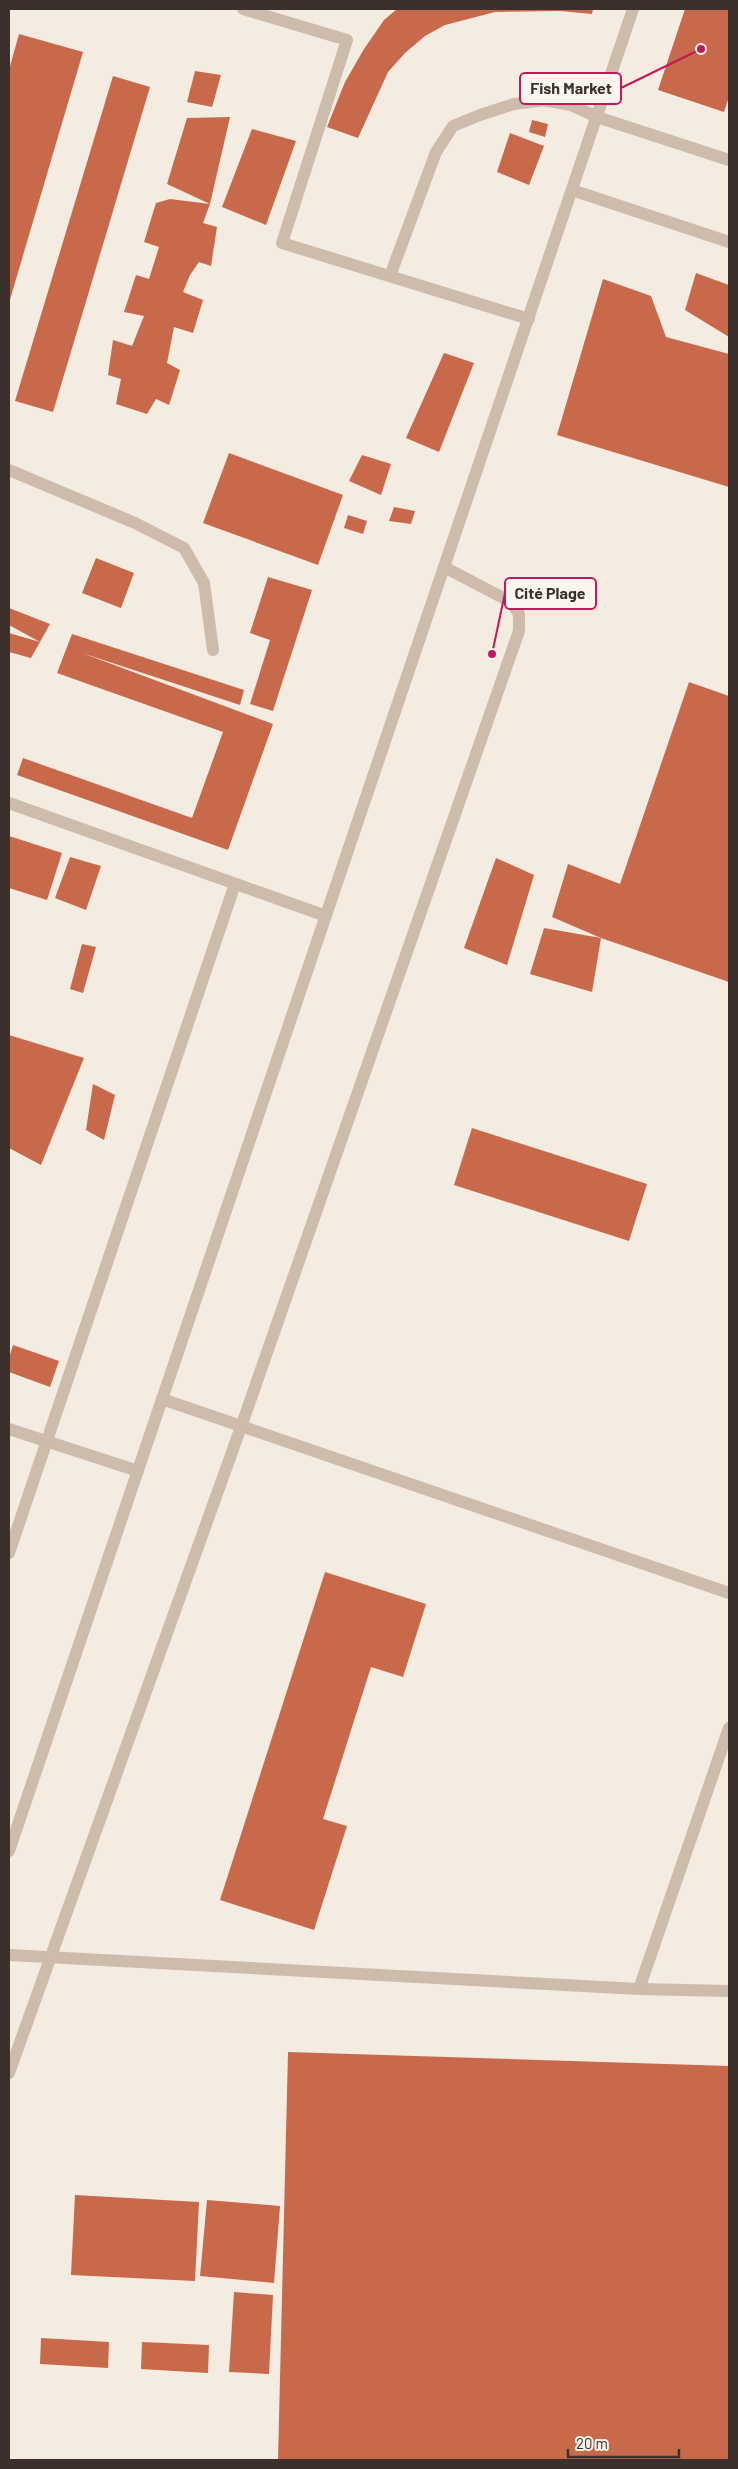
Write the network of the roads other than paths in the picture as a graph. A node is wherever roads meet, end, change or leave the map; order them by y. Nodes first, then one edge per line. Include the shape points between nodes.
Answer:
1 (243, 9) edge
2 (633, 9) edge
3 (597, 117) junction
4 (729, 160) edge
5 (572, 190) junction
6 (729, 242) edge
7 (390, 276) junction
8 (528, 319) junction
9 (9, 470) edge
10 (444, 567) junction
11 (213, 650) dead end
12 (9, 803) edge
13 (235, 884) junction
14 (326, 916) junction
15 (162, 1399) junction
16 (241, 1427) junction
17 (9, 1430) edge
18 (46, 1441) junction
19 (138, 1471) junction
20 (9, 1553) edge
21 (729, 1593) edge
22 (729, 1728) edge
23 (9, 1851) edge
24 (9, 1955) edge
25 (49, 1957) junction
26 (639, 1989) junction
27 (729, 1991) edge
28 (9, 2073) edge

1 - 7 street via 347,40 282,243
2 - 3 street
3 - 4 street
3 - 5 street
3 - 7 street via 572,105 544,100 514,104 453,126 436,152
5 - 6 street
5 - 8 street
7 - 8 street
8 - 10 street
9 - 11 street via 135,523 184,548 204,583
10 - 14 street
10 - 16 street via 511,602 519,614 519,631
12 - 13 street
13 - 14 street
13 - 18 street
14 - 15 street
15 - 16 street
15 - 19 street
16 - 21 street
16 - 25 street
17 - 18 street
18 - 19 street
18 - 20 street
19 - 23 street
22 - 26 street
24 - 25 street
25 - 26 street
25 - 28 street
26 - 27 street

